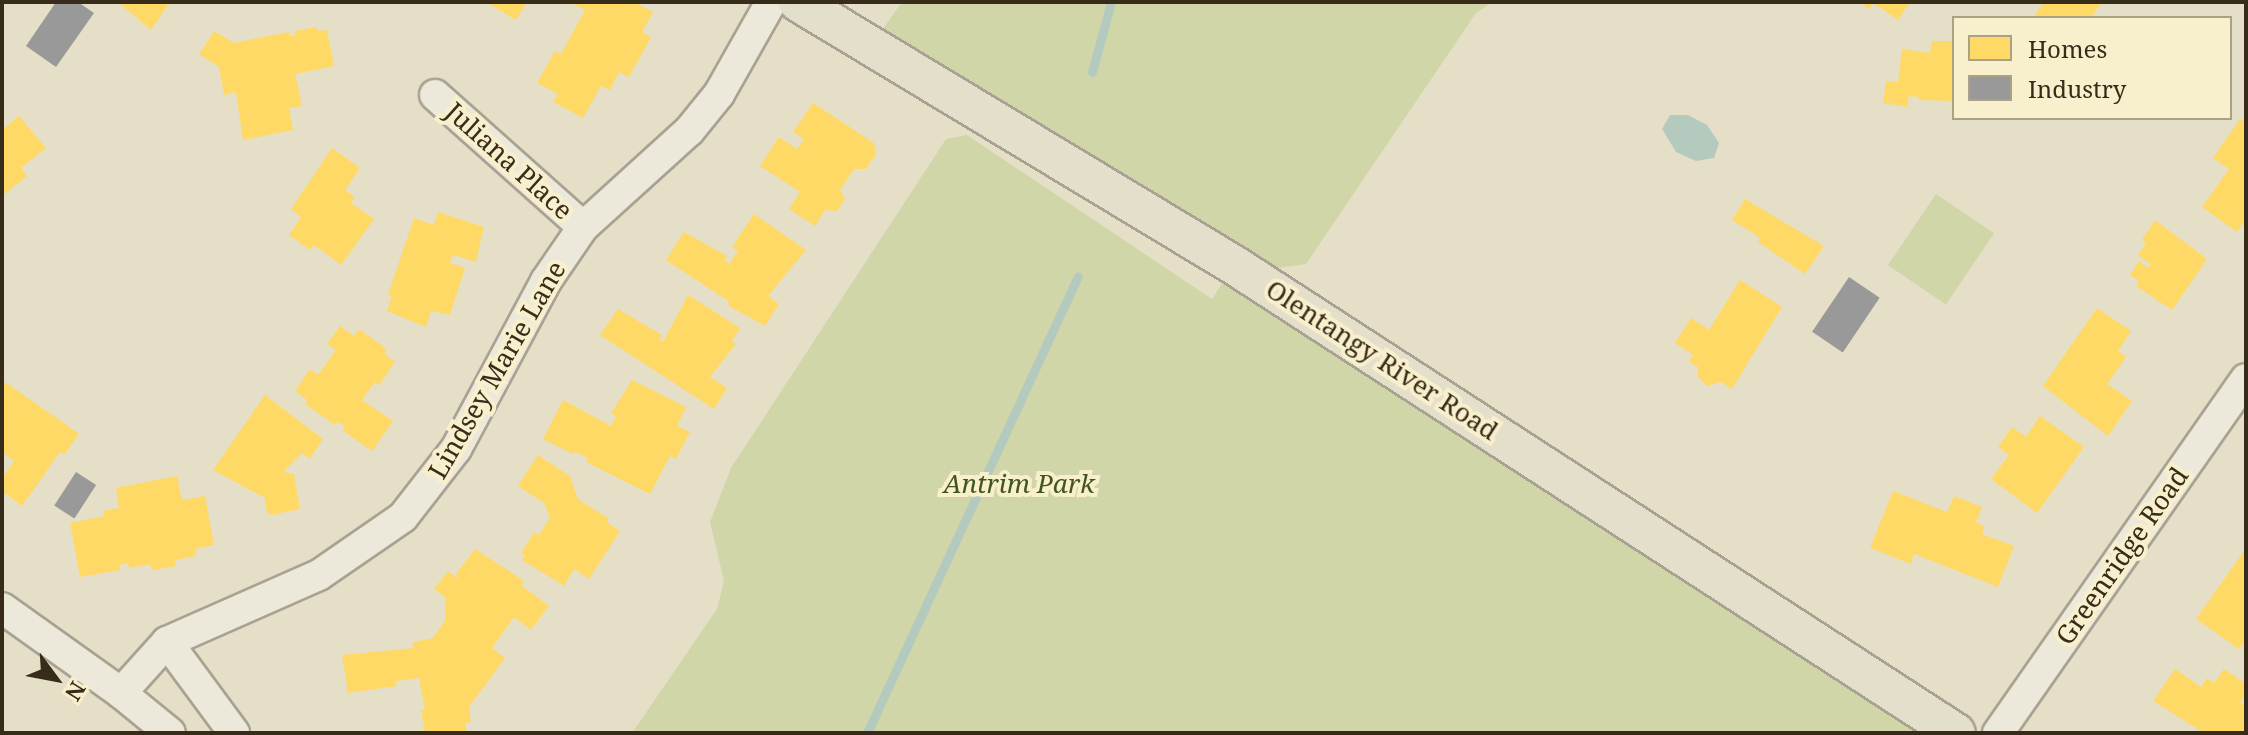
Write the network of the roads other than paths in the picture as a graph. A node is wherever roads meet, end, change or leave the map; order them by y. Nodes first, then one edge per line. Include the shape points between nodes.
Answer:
1 (771, 2) edge
2 (798, 2) edge
3 (435, 95) dead end
4 (583, 227) junction
5 (2246, 379) edge
6 (2, 608) edge
7 (167, 642) junction
8 (121, 693) junction
9 (170, 733) edge
10 (234, 733) edge
11 (1956, 733) edge
12 (1998, 733) edge

1 - 4 street, Lindsey Marie Lane via 719,94 689,131
2 - 11 main road, Olentangy River Road via 1247,273
3 - 4 street, Juliana Place
4 - 7 street, Lindsey Marie Lane via 546,281 456,449 403,517 319,575
5 - 12 street, Greenridge Road
6 - 8 street
7 - 8 street, Lindsey Marie Lane
7 - 10 street
8 - 9 street

